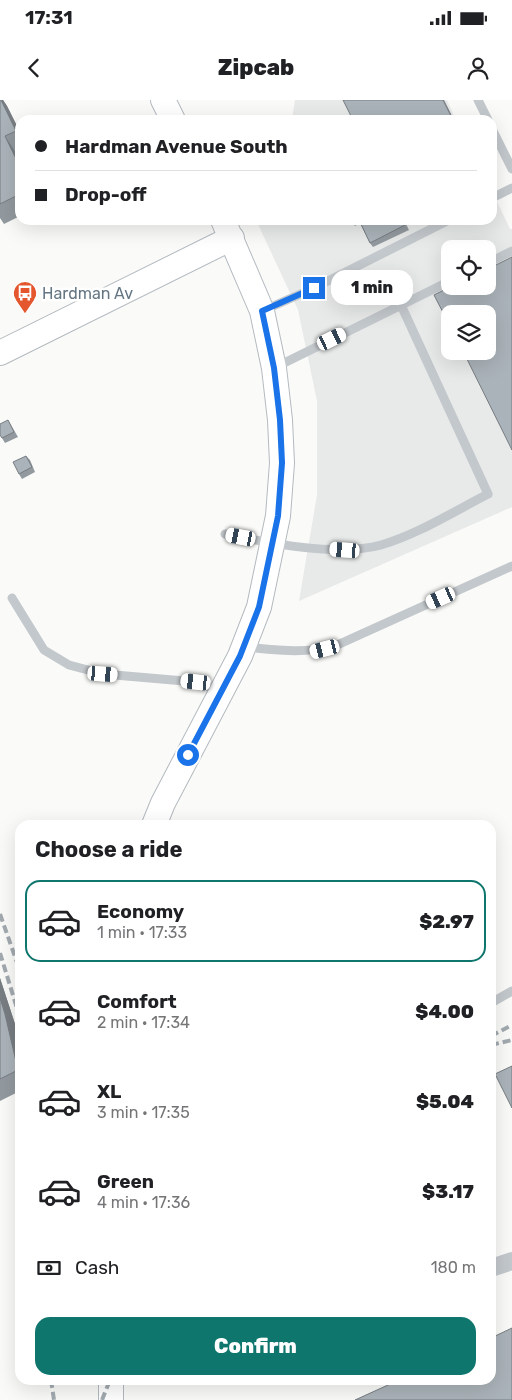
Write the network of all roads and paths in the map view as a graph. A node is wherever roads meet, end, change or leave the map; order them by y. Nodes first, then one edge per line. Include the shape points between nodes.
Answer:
1 (163, 100) edge
2 (478, 100) edge
3 (170, 115) edge
4 (486, 115) edge
5 (497, 139) edge
6 (512, 169) edge
7 (512, 188) edge
8 (497, 196) edge
9 (439, 225) edge
10 (228, 229) edge
11 (512, 251) edge
12 (496, 259) edge
13 (441, 286) edge
14 (401, 305) junction
15 (262, 311) junction
16 (0, 353) edge
17 (274, 368) junction
18 (225, 534) dead end
19 (273, 544) junction
20 (512, 566) edge
21 (12, 598) dead end
22 (244, 647) junction
23 (222, 692) junction
24 (156, 820) edge
25 (512, 991) edge
26 (496, 1000) edge
27 (512, 1261) edge
28 (496, 1266) edge
29 (111, 1385) edge
30 (111, 1400) edge

1 - 3 street
2 - 4 lane
5 - 6 lane
7 - 8 lane
9 - 15 lane
10 - 15 street
10 - 16 street
11 - 12 lane
13 - 14 lane
14 - 17 lane
14 - 19 lane via 488,494 380,545 345,550
15 - 17 street
17 - 19 street via 282,463
18 - 19 lane
19 - 22 street via 259,607
20 - 22 lane via 335,646 298,652
21 - 23 lane via 44,650 69,665 103,674 196,682
22 - 23 street
23 - 24 street
25 - 26 lane
27 - 28 street
29 - 30 street

